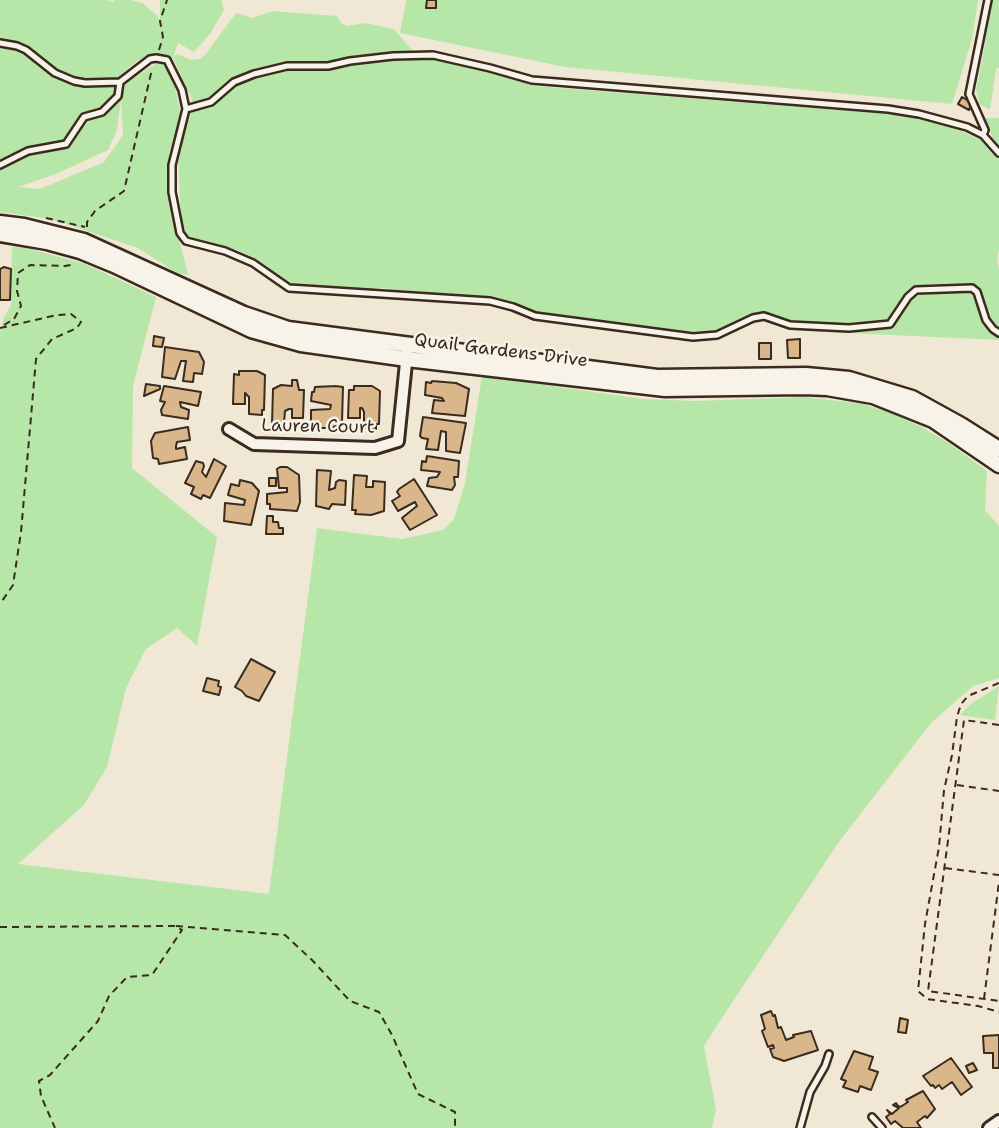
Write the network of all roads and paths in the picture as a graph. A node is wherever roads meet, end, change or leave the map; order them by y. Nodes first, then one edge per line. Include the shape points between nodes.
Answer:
1 (167, 0) edge
2 (988, 0) edge
3 (0, 43) edge
4 (156, 58) junction
5 (120, 82) junction
6 (186, 109) junction
7 (983, 135) junction
8 (999, 153) edge
9 (0, 165) edge
10 (0, 223) edge
11 (87, 232) dead end
12 (0, 234) edge
13 (76, 261) dead end
14 (0, 328) edge
15 (999, 333) edge
16 (408, 352) junction
17 (229, 429) dead end
18 (999, 449) edge
19 (999, 465) edge
20 (0, 604) edge
21 (999, 683) edge
22 (999, 725) edge
23 (956, 785) junction
24 (999, 791) edge
25 (944, 868) junction
26 (999, 876) edge
27 (999, 882) edge
28 (174, 926) junction
29 (0, 927) edge
30 (984, 999) junction
31 (999, 1001) edge
32 (999, 1012) edge
33 (829, 1054) dead end
34 (872, 1117) dead end
35 (999, 1121) edge
36 (55, 1128) edge
37 (455, 1128) edge
38 (800, 1128) edge
39 (882, 1128) edge
40 (989, 1128) edge

1 - 4 path
2 - 7 lane via 969,94 985,130
3 - 5 lane via 26,50 55,73 74,81
4 - 5 lane
4 - 6 lane via 167,60
4 - 11 path via 124,191 95,211 87,222
5 - 9 lane via 118,96 103,112 85,117 66,144 28,151
6 - 7 lane via 211,102 234,82 276,69 433,55 532,80 888,110 941,119
6 - 15 lane via 172,165 180,233 186,241 253,263 289,288 490,301 535,316 693,337 717,335 764,316 790,325 849,328 890,324 916,290 972,288 986,320
7 - 8 lane
10 - 16 main road, Quail Gardens Drive via 84,241 279,327
12 - 16 main road, Quail Gardens Drive via 80,251 278,338 328,348
13 - 14 path via 65,266 30,265 18,273 21,306 14,319
14 - 20 path via 57,315 71,314 81,322 52,339 36,359 21,532 12,585
16 - 17 street, Lauren Court via 398,441 375,448 254,444
16 - 18 main road, Quail Gardens Drive via 657,377 806,375 849,379 912,398
16 - 19 main road, Quail Gardens Drive via 665,389 803,387 847,391 873,396 933,420
21 - 32 path via 968,696 957,717 918,991 927,999
22 - 23 path via 964,720
23 - 24 path
23 - 25 path
25 - 26 path
25 - 30 path via 928,991
27 - 30 path
28 - 29 path
28 - 36 path via 181,930 152,975 127,976 109,996 97,1021 50,1075 39,1081
28 - 37 path via 285,935 350,1001 379,1012 418,1094 454,1112
30 - 31 path
33 - 38 lane via 810,1092
34 - 39 lane
35 - 40 street

